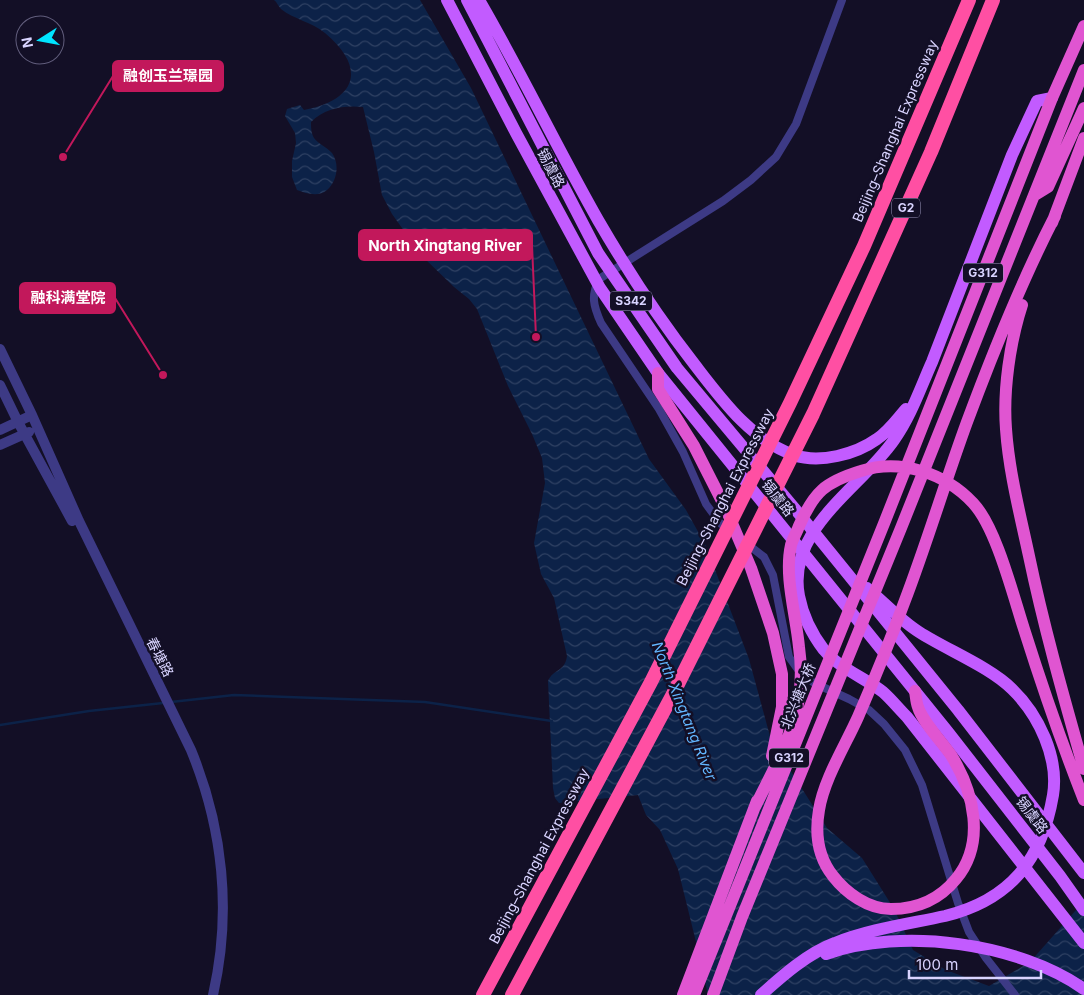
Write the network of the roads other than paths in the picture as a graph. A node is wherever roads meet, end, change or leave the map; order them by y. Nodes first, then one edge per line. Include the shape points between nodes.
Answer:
1 (447, 0) edge
2 (467, 0) edge
3 (480, 0) edge
4 (842, 0) edge
5 (969, 0) edge
6 (993, 0) edge
7 (1084, 26) edge
8 (1084, 70) edge
9 (1052, 98) junction
10 (1084, 108) edge
11 (1084, 138) edge
12 (1034, 195) junction
13 (1055, 216) junction
14 (0, 349) edge
15 (658, 373) junction
16 (0, 385) edge
17 (917, 395) junction
18 (32, 415) junction
19 (18, 422) junction
20 (37, 429) junction
21 (0, 430) edge
22 (25, 434) junction
23 (0, 445) edge
24 (844, 569) junction
25 (156, 686) junction
26 (916, 691) junction
27 (171, 714) junction
28 (1084, 769) edge
29 (1084, 800) edge
30 (755, 808) junction
31 (1084, 873) edge
32 (1084, 910) edge
33 (1084, 943) edge
34 (803, 962) junction
35 (1084, 989) edge
36 (209, 995) edge
37 (213, 995) edge
38 (483, 995) edge
39 (512, 995) edge
40 (683, 995) edge
41 (694, 995) edge
42 (713, 995) edge
43 (761, 995) edge
44 (1015, 995) edge

1 - 15 main road, 锡虞路 / S342 via 595,280
2 - 24 main road, 锡虞路 / S342 via 598,254 677,368
3 - 17 main road via 599,221 640,288 676,341 742,422 761,437 796,456 829,457 851,452 879,438
4 - 44 street via 796,124 776,157 723,201 599,279 594,291 595,308 601,323 659,409 706,504 720,523 764,557 773,575 790,658 799,671 814,683 869,710 905,750 922,785 969,932
5 - 38 highway, Beijing–Shanghai Expressway / G2 via 864,246 790,403 651,682
6 - 39 highway, G2 via 931,152 813,414 673,694
7 - 9 highway, G312
8 - 12 highway, G312
9 - 17 main road via 1037,101 1012,155
9 - 41 highway, 北兴塘大桥 / G312 via 886,521
10 - 12 highway via 1048,187
11 - 13 highway
12 - 42 highway, G312
13 - 26 highway via 1030,266 967,422 904,604 862,708 823,792 816,832 820,853 844,889 863,902 887,909 909,908 930,901 949,888 963,871 972,847 975,821 967,786 952,757 918,709
13 - 28 highway via 1018,320 1007,377 1006,428 1015,492 1043,623
14 - 18 street, 春塘路
15 - 26 main road, 锡虞路
15 - 30 highway via 658,389 694,446 751,568 782,674 782,707 772,758
16 - 19 street, 春塘路
17 - 33 main road via 894,440 807,540 796,585 801,610 811,632 826,652 883,692 907,717
18 - 19 street
18 - 20 street, 春塘路
19 - 21 street
19 - 22 street, 春塘路
20 - 22 street
20 - 25 street, 春塘路
22 - 23 street
22 - 25 street, 春塘路
24 - 31 main road, 锡虞路
24 - 34 main road via 917,631 990,672 1011,688 1031,711 1043,734 1051,760 1054,788 1042,838 1016,880 995,896 946,915 857,935 816,951
25 - 27 street, 春塘路
26 - 32 main road, 锡虞路
27 - 36 street, 春塘路 via 204,799 213,839 220,914
27 - 37 street, 春塘路 via 191,750 206,789 221,863 224,912
29 - 30 highway via 992,534 975,504 953,485 930,473 898,466 871,467 844,476 823,488 808,504 791,544 789,572 801,674 796,712
30 - 40 highway
34 - 35 main road via 858,945 946,942 977,946 1011,956 1050,970
34 - 43 main road

